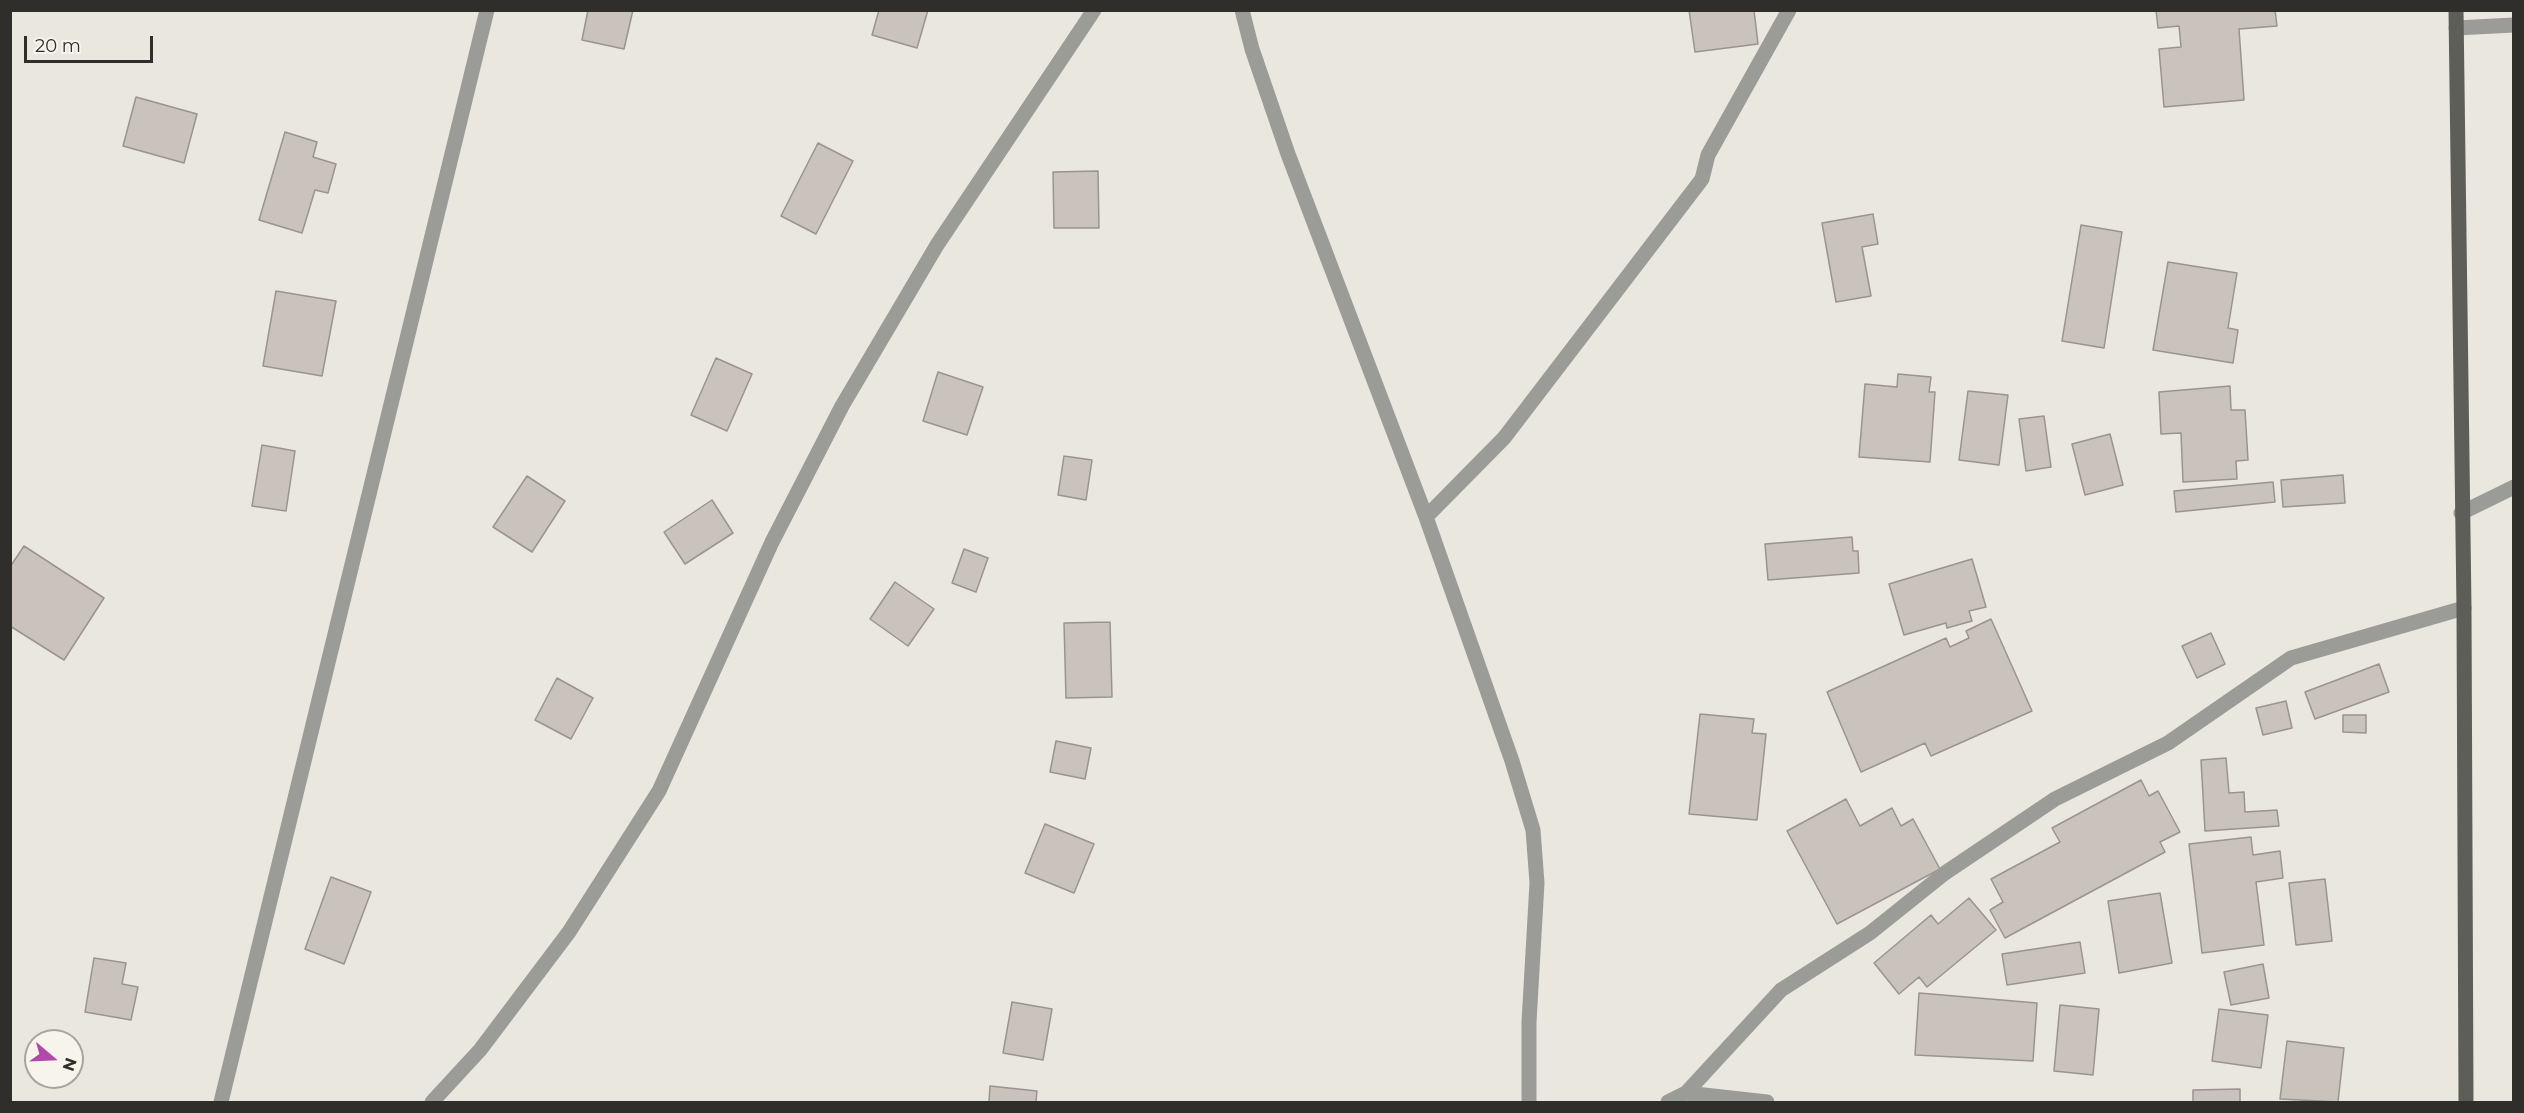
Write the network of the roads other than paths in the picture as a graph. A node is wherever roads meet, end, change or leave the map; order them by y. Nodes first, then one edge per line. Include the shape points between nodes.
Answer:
1 (487, 10) edge
2 (1094, 10) edge
3 (1242, 10) edge
4 (1790, 10) edge
5 (2456, 10) edge
6 (2514, 25) edge
7 (2456, 28) junction
8 (2514, 487) edge
9 (2461, 513) junction
10 (1426, 517) junction
11 (2464, 608) junction
12 (1686, 1093) junction
13 (220, 1102) edge
14 (432, 1102) edge
15 (1529, 1102) edge
16 (1668, 1102) edge
17 (1767, 1102) edge
18 (2466, 1102) edge

1 - 13 street
2 - 14 street via 937,245 843,406 772,542 659,791 569,932 480,1050
3 - 10 street via 1288,154
4 - 10 street via 1708,155 1702,179 1504,438
5 - 7 main road
6 - 7 street
7 - 9 main road
8 - 9 street
9 - 11 main road
10 - 15 street via 1533,830 1537,883
11 - 12 street via 2291,658 2168,743 2055,799 1945,873 1870,933 1781,990
11 - 18 main road
12 - 16 street
12 - 17 street

